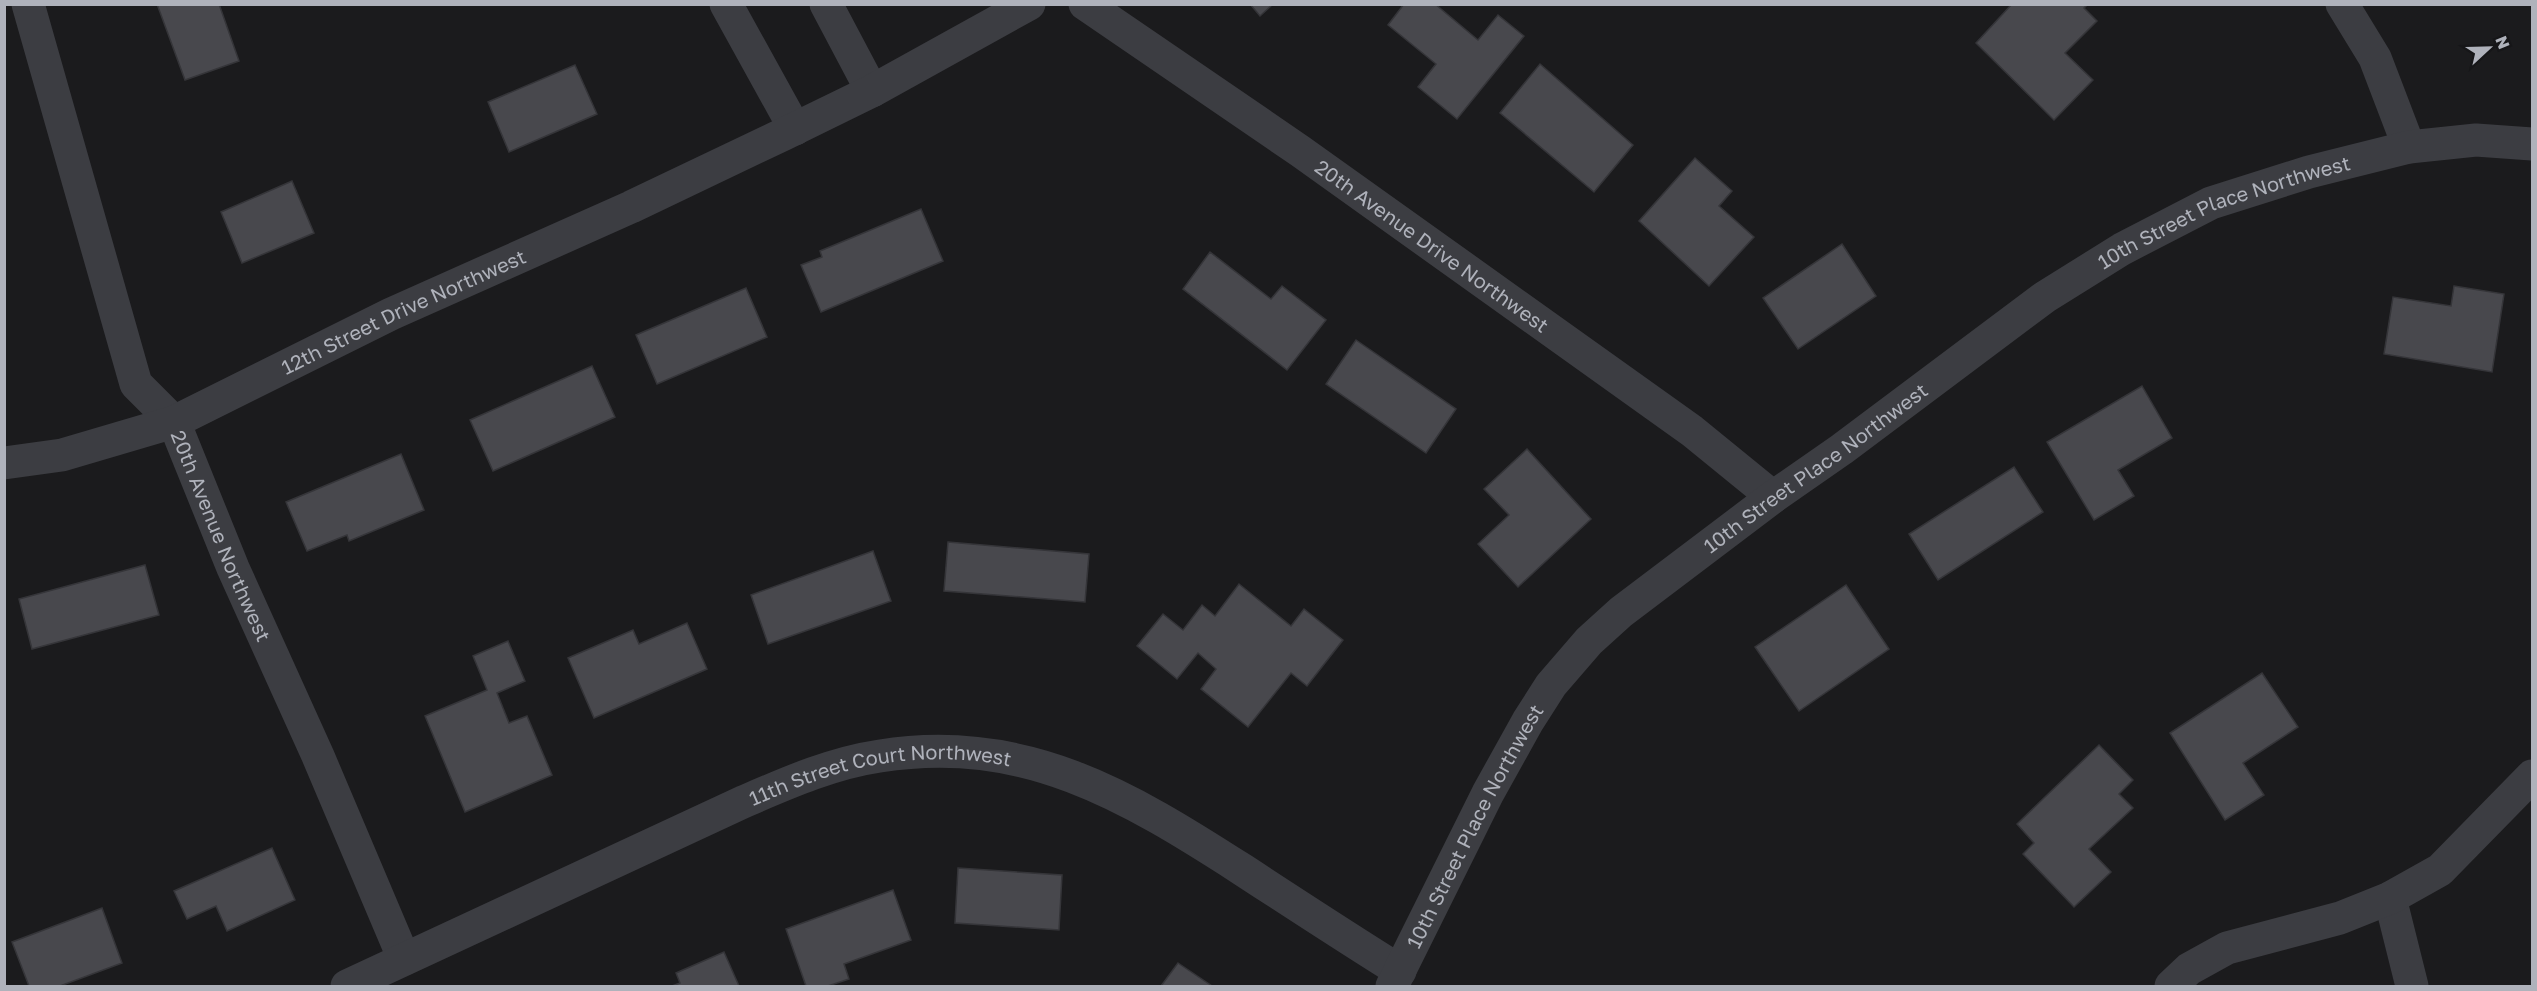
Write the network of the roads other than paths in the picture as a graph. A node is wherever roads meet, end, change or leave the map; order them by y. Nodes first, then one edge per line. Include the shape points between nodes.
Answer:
1 (28, 4) edge
2 (726, 4) edge
3 (826, 4) edge
4 (1029, 4) edge
5 (1085, 4) edge
6 (2342, 4) edge
7 (872, 91) junction
8 (795, 129) junction
9 (2532, 144) edge
10 (2409, 147) junction
11 (174, 423) junction
12 (4, 463) edge
13 (1773, 497) junction
14 (2532, 776) edge
15 (2391, 898) junction
16 (404, 959) junction
17 (1396, 979) edge
18 (347, 987) edge
19 (2171, 987) edge
20 (2412, 987) edge

1 - 11 street, 20th Avenue Northwest via 136,384
2 - 8 street
3 - 7 street
4 - 7 street, 12th Street Drive Northwest
5 - 13 street, 20th Avenue Drive Northwest via 1300,151 1692,431
6 - 10 street via 2375,58
7 - 8 street, 12th Street Drive Northwest
8 - 11 street, 12th Street Drive Northwest via 391,314
9 - 10 street, 10th Street Place Northwest via 2476,140
10 - 13 street, 10th Street Place Northwest via 2309,172 2211,203 2122,249 2045,297
11 - 12 street, 12th Street Drive Northwest via 62,455
11 - 16 street, 20th Avenue Northwest
13 - 17 street, 10th Street Place Northwest via 1621,612 1589,641 1551,685 1494,783
14 - 15 street via 2440,870
15 - 19 street via 2340,918 2227,948 2189,969
15 - 20 street
16 - 17 street, 11th Street Court Northwest via 800,778 854,761 925,752 968,752 1011,757 1053,768 1092,783 1175,827
16 - 18 street, 11th Street Court Northwest

